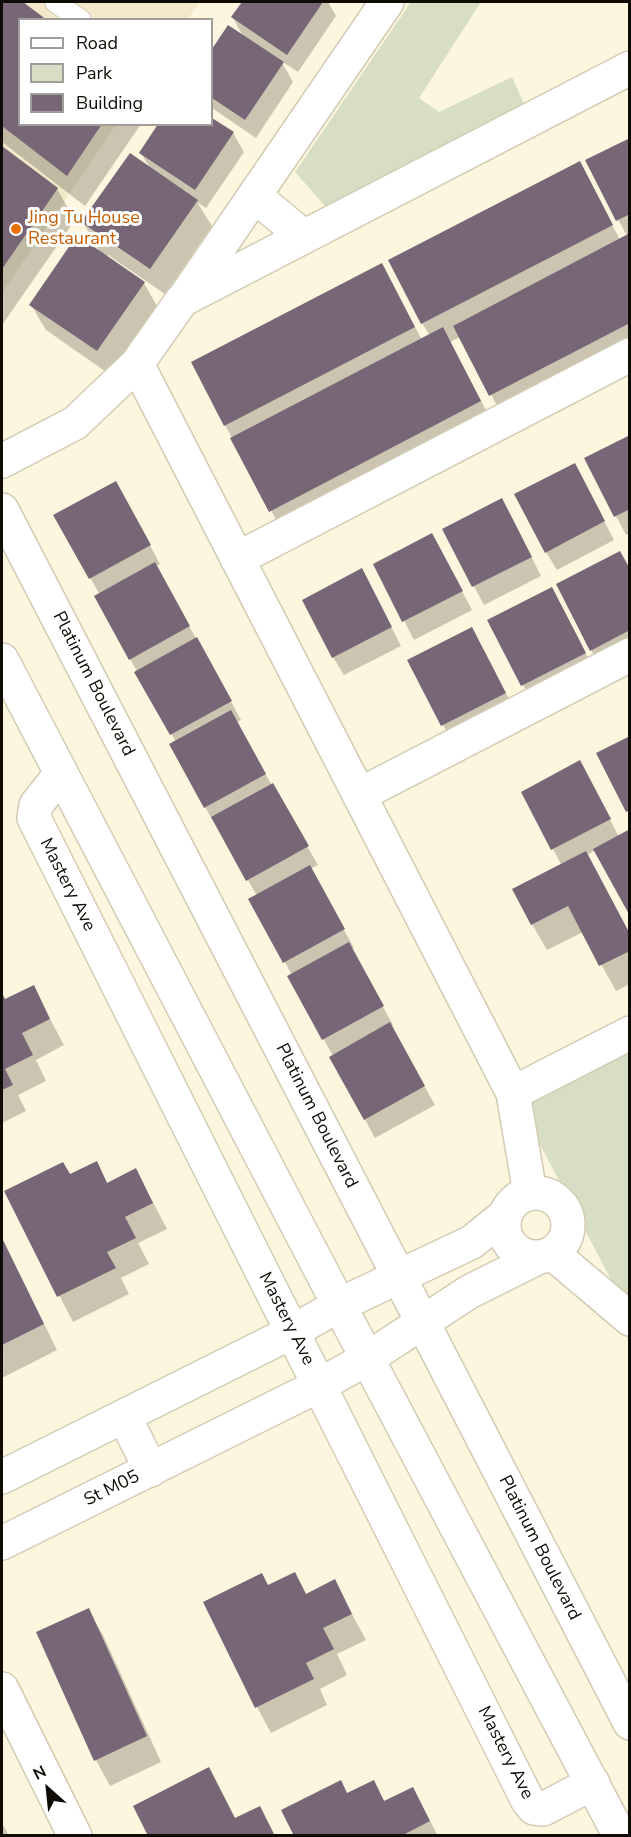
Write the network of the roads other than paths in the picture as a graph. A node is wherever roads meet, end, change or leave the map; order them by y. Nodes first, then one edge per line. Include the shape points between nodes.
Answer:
1 (55, 2) edge
2 (387, 2) edge
3 (78, 18) edge
4 (630, 68) edge
5 (255, 196) junction
6 (304, 237) junction
7 (182, 300) junction
8 (630, 355) edge
9 (137, 364) junction
10 (111, 388) junction
11 (2, 438) edge
12 (2, 461) edge
13 (2, 510) edge
14 (237, 559) junction
15 (630, 655) edge
16 (2, 660) edge
17 (60, 775) junction
18 (359, 795) junction
19 (630, 1033) edge
20 (513, 1093) junction
21 (530, 1193) junction
22 (504, 1216) junction
23 (546, 1255) junction
24 (400, 1278) junction
25 (339, 1305) junction
26 (630, 1319) edge
27 (422, 1322) junction
28 (292, 1332) junction
29 (368, 1358) junction
30 (320, 1385) junction
31 (124, 1416) junction
32 (151, 1470) junction
33 (2, 1477) edge
34 (2, 1543) edge
35 (2, 1689) edge
36 (630, 1723) edge
37 (593, 1783) junction
38 (75, 1836) edge
39 (620, 1836) edge

1 - 3 lane
2 - 5 street
4 - 6 street
5 - 6 street
5 - 7 street
6 - 7 street
7 - 9 street
8 - 14 street
9 - 10 street
9 - 14 street
10 - 11 street via 64,404
10 - 12 street via 75,423
13 - 24 street, Platinum Boulevard
14 - 18 street
15 - 18 street
16 - 17 street
17 - 25 street
17 - 28 street, Mastery Ave via 36,805 34,818
18 - 20 street
19 - 20 street
20 - 21 street
21 - 22 street via 518,1197
21 - 23 street via 554,1197 568,1218 562,1244
22 - 23 street via 503,1229 515,1250 526,1256
22 - 24 street via 472,1242
23 - 26 street
23 - 27 street, St M05 via 469,1292
24 - 25 street
24 - 27 street, Platinum Boulevard
25 - 28 street
25 - 29 street
27 - 29 street, St M05
27 - 36 street, Platinum Boulevard
28 - 30 street, Mastery Ave
28 - 31 street
29 - 30 street, St M05
29 - 37 street
30 - 32 street, St M05
30 - 37 street, Mastery Ave via 528,1801 534,1808 543,1809
31 - 32 street
31 - 33 street
32 - 34 street, St M05
35 - 38 street
37 - 39 street

